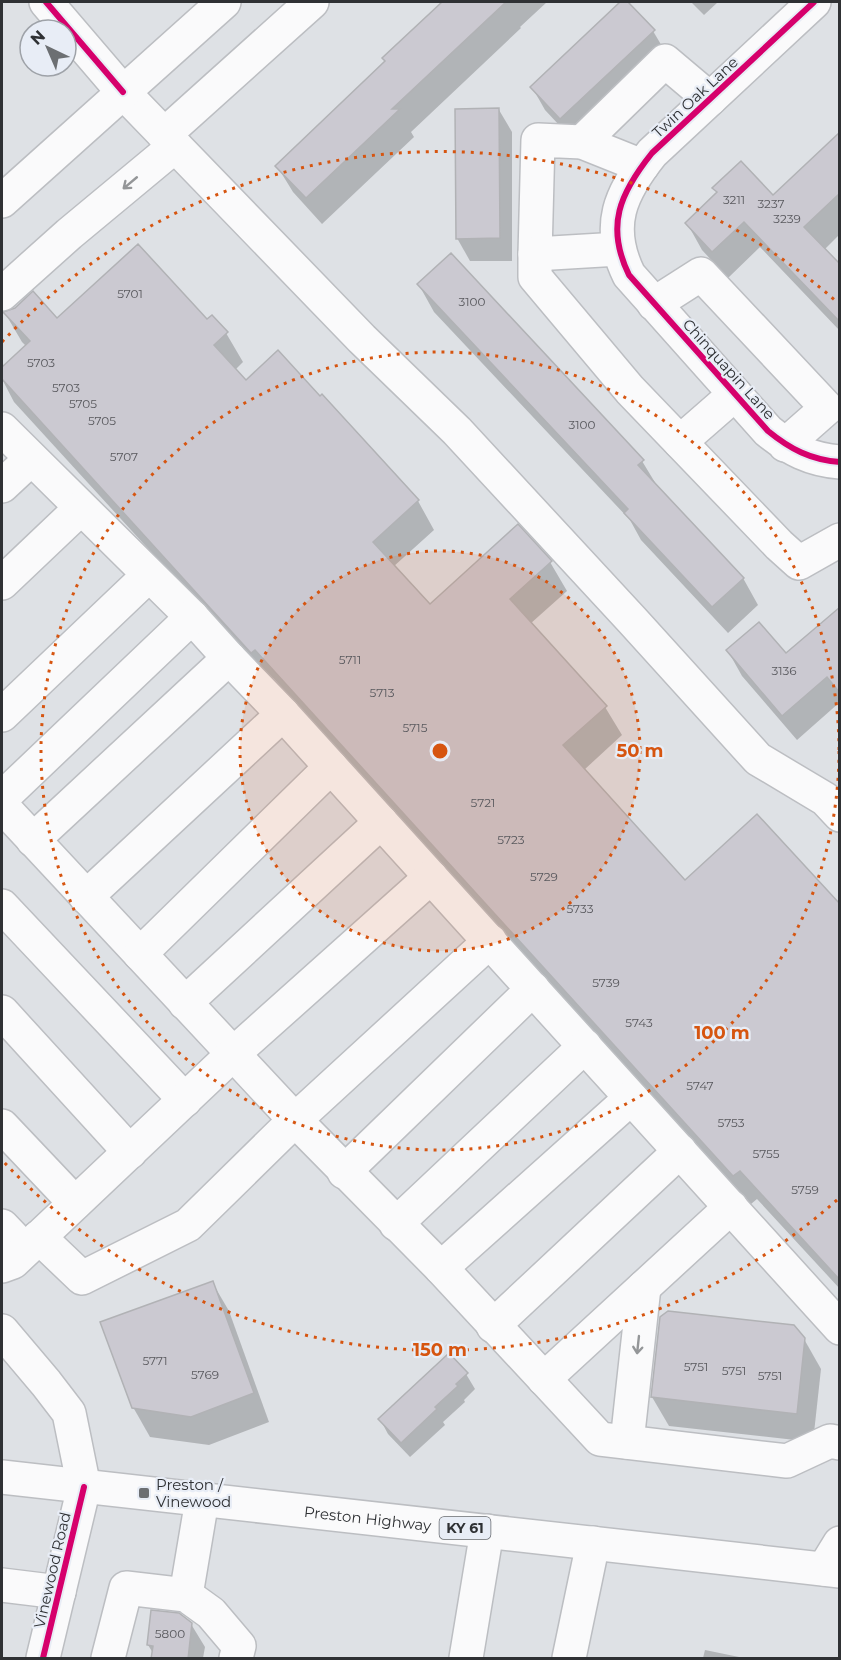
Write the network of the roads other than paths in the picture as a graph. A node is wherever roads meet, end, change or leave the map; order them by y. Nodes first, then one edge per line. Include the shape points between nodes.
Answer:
1 (46, 2) edge
2 (224, 2) edge
3 (312, 2) edge
4 (814, 2) edge
5 (123, 92) junction
6 (710, 99) junction
7 (170, 141) junction
8 (582, 142) junction
9 (642, 166) junction
10 (2, 201) edge
11 (536, 254) junction
12 (621, 255) junction
13 (2, 294) edge
14 (654, 304) junction
15 (735, 394) junction
16 (2, 429) edge
17 (680, 442) junction
18 (785, 445) junction
19 (31, 459) junction
20 (837, 465) edge
21 (2, 486) edge
22 (81, 508) junction
23 (840, 540) edge
24 (149, 575) junction
25 (2, 583) edge
26 (192, 617) junction
27 (229, 658) junction
28 (283, 714) junction
29 (2, 715) edge
30 (332, 767) junction
31 (2, 798) edge
32 (2, 806) edge
33 (840, 815) edge
34 (381, 822) junction
35 (33, 840) junction
36 (431, 877) junction
37 (86, 897) junction
38 (2, 906) edge
39 (490, 941) junction
40 (140, 954) junction
41 (533, 989) junction
42 (185, 1003) junction
43 (2, 1012) edge
44 (585, 1046) junction
45 (233, 1054) junction
46 (632, 1098) junction
47 (185, 1100) junction
48 (295, 1120) junction
49 (2, 1126) edge
50 (680, 1151) junction
51 (130, 1152) junction
52 (344, 1172) junction
53 (75, 1203) junction
54 (731, 1207) junction
55 (396, 1224) junction
56 (2, 1226) edge
57 (22, 1251) edge
58 (441, 1268) junction
59 (644, 1287) junction
60 (839, 1325) edge
61 (493, 1326) junction
62 (2, 1330) edge
63 (544, 1379) junction
64 (627, 1442) junction
65 (840, 1443) edge
66 (2, 1477) edge
67 (84, 1486) junction
68 (202, 1500) junction
69 (487, 1531) junction
70 (593, 1542) junction
71 (834, 1561) edge
72 (2, 1585) edge
73 (59, 1592) junction
74 (186, 1595) junction
75 (43, 1659) edge
76 (108, 1659) edge
77 (236, 1659) edge
78 (466, 1659) edge
79 (569, 1659) edge

1 - 5 main road
2 - 5 main road
3 - 7 main road
4 - 6 main road, Twin Oak Lane
5 - 7 main road
5 - 10 main road
6 - 8 main road via 665,62
6 - 9 main road, Twin Oak Lane
7 -> 13 main road
7 - 33 main road via 457,431 758,759 825,800
8 - 9 main road
8 - 11 main road via 538,140
9 - 12 main road, Twin Oak Lane via 621,204 617,240
11 - 12 main road
11 - 17 main road via 535,277 630,390
12 - 14 main road, Chinquapin Lane via 629,275
14 - 15 main road, Chinquapin Lane
14 - 18 main road via 701,274 764,341 826,408
15 - 17 main road
15 - 18 main road, Chinquapin Lane
16 - 19 main road
17 - 23 main road via 799,563
18 - 20 main road, Chinquapin Lane
19 - 21 main road
19 - 22 main road
22 - 24 main road
22 - 25 main road
24 - 26 main road
24 - 29 main road
26 - 27 main road
26 - 31 main road
27 - 28 main road
27 - 35 main road
28 - 30 main road
28 - 37 main road
30 - 34 main road
30 - 40 main road
32 - 35 main road
34 - 36 main road
34 - 42 main road
35 - 37 main road
36 - 39 main road
36 - 45 main road
37 - 40 main road
38 - 47 main road
39 - 41 main road
39 - 48 main road
40 - 42 main road
41 - 44 main road
41 - 52 main road
42 - 45 main road
43 - 51 main road
44 - 46 main road
44 - 55 main road
45 - 47 main road
45 - 48 main road
46 - 50 main road
46 - 58 main road
47 - 51 main road
48 - 52 main road
48 - 57 main road via 188,1225 82,1278
49 - 53 main road
50 - 54 main road
50 - 61 main road
51 - 53 main road
52 - 55 main road
53 - 57 main road
54 - 59 main road
54 - 60 main road
55 - 58 main road
56 - 57 main road
58 - 61 main road
59 - 63 main road
59 -> 64 main road
61 - 63 main road
62 - 67 main road via 69,1413
63 - 64 main road via 600,1439
64 - 65 main road via 787,1461 830,1441
66 - 67 main road, Preston Highway / KY 61
67 - 68 main road, Preston Highway / KY 61
67 - 73 main road, Vinewood Road
68 - 69 main road, Preston Highway / KY 61
68 - 74 main road
69 - 70 main road, Preston Highway / KY 61
69 - 78 main road
70 - 71 main road, Preston Highway / KY 61
70 - 79 main road
72 - 73 main road
73 - 75 main road, Vinewood Road
74 - 76 main road via 126,1588
74 - 77 main road via 211,1613 239,1646

